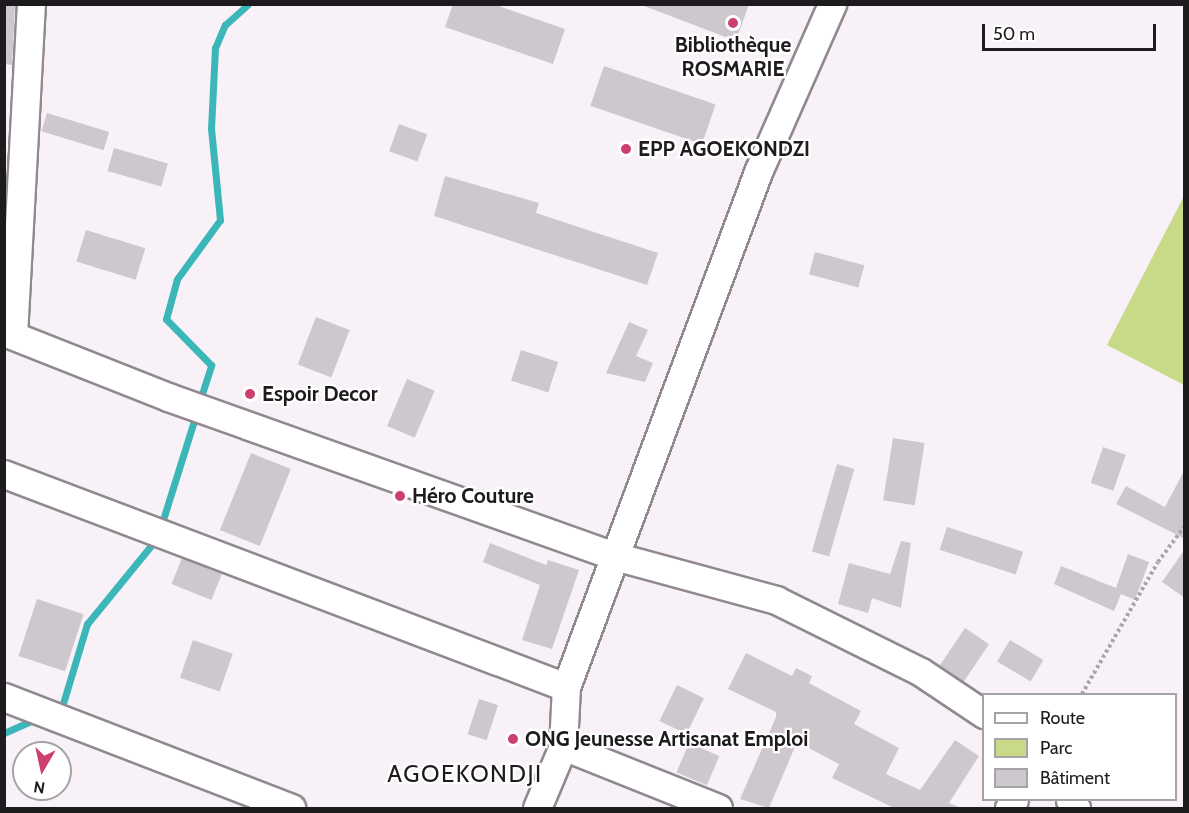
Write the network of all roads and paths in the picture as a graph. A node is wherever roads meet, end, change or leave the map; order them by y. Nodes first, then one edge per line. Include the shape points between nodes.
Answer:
1 (31, 4) edge
2 (832, 4) edge
3 (9, 334) edge
4 (4, 474) edge
5 (1185, 527) edge
6 (618, 557) junction
7 (566, 687) junction
8 (1083, 693) edge
9 (4, 698) edge
10 (982, 713) edge
11 (563, 746) junction
12 (291, 808) edge
13 (537, 808) edge
14 (718, 808) edge

1 - 3 street
2 - 6 street via 758,172
3 - 6 street via 168,398 218,412
4 - 7 street
5 - 8 path via 1158,562
6 - 7 street
6 - 10 street via 776,600 921,672
7 - 11 street
9 - 12 street
11 - 13 street
11 - 14 street

